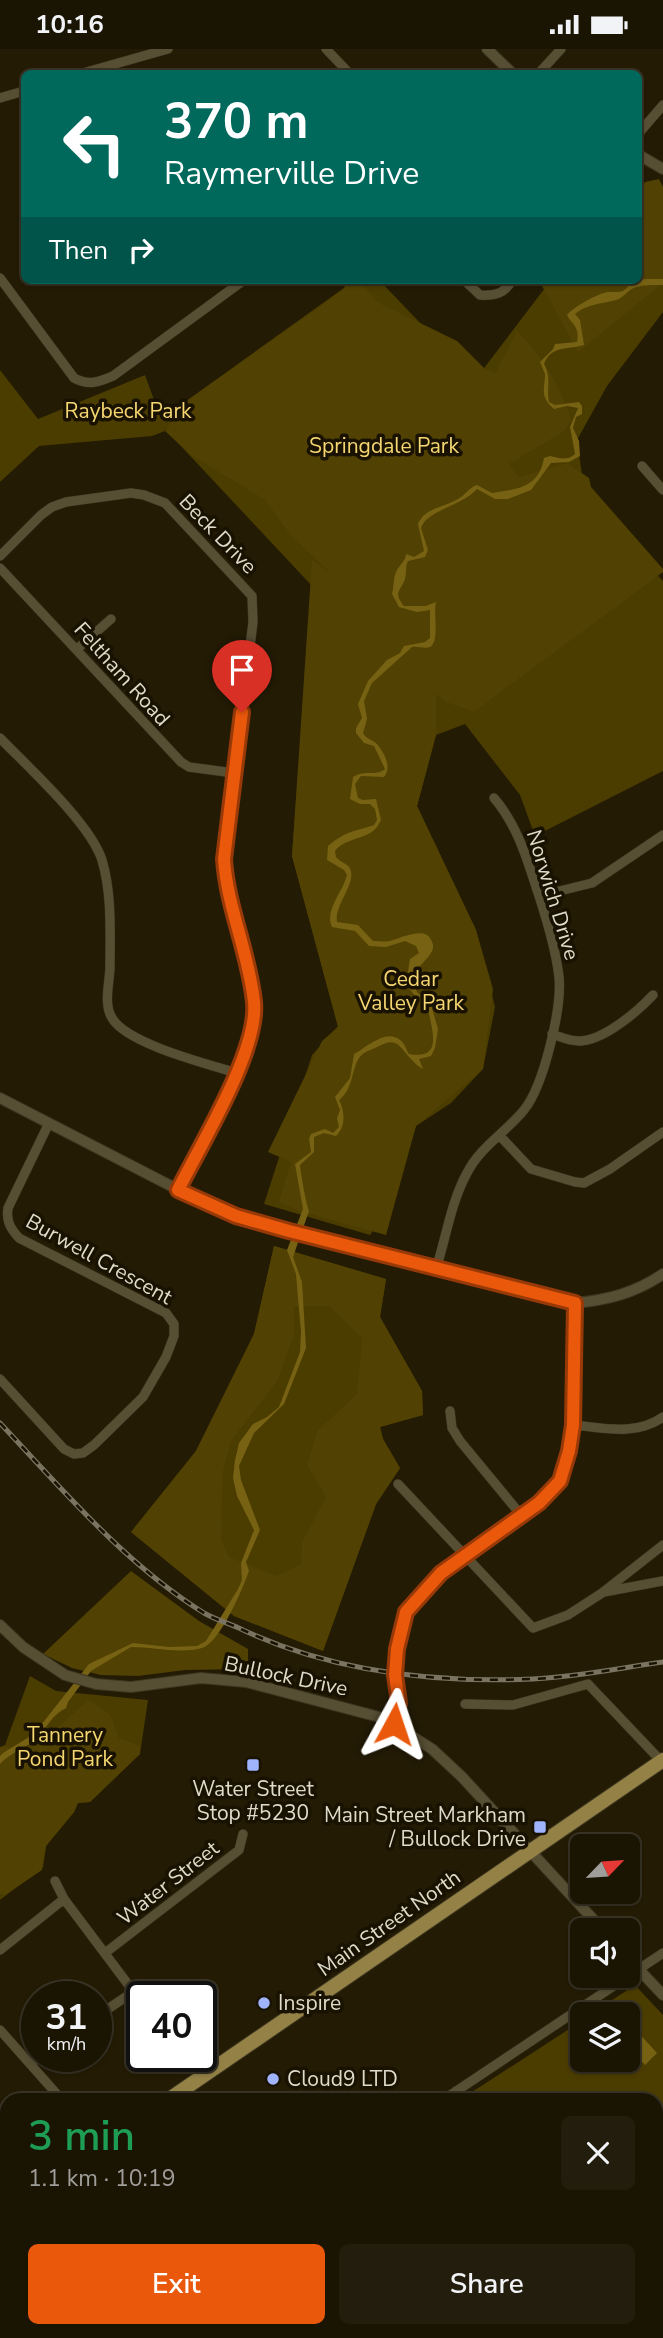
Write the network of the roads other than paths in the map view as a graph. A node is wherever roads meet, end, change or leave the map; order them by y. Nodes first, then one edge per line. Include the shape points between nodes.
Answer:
1 (168, 49) edge
2 (326, 49) edge
3 (487, 49) edge
4 (561, 49) edge
5 (94, 70) edge
6 (342, 70) edge
7 (509, 70) edge
8 (542, 70) edge
9 (21, 92) edge
10 (0, 98) edge
11 (663, 105) edge
12 (642, 130) edge
13 (642, 157) edge
14 (663, 169) edge
15 (0, 278) edge
16 (239, 284) edge
17 (468, 284) edge
18 (509, 284) edge
19 (642, 466) dead end
20 (663, 490) edge
21 (0, 556) edge
22 (0, 568) edge
23 (111, 619) dead end
24 (77, 649) junction
25 (0, 738) edge
26 (234, 772) junction
27 (494, 798) dead end
28 (663, 835) edge
29 (538, 896) junction
30 (653, 995) dead end
31 (552, 1034) junction
32 (237, 1073) junction
33 (0, 1098) edge
34 (49, 1123) junction
35 (663, 1132) edge
36 (500, 1136) junction
37 (178, 1190) junction
38 (436, 1269) junction
39 (663, 1274) edge
40 (575, 1303) junction
41 (0, 1379) edge
42 (450, 1411) dead end
43 (663, 1417) edge
44 (573, 1425) junction
45 (398, 1484) dead end
46 (521, 1515) junction
47 (663, 1545) edge
48 (463, 1556) junction
49 (663, 1581) edge
50 (602, 1593) junction
51 (0, 1625) edge
52 (465, 1704) dead end
53 (394, 1724) junction
54 (662, 1760) edge
55 (243, 1834) dead end
56 (530, 1851) junction
57 (55, 1881) dead end
58 (64, 1899) junction
59 (592, 1918) edge
60 (0, 1950) edge
61 (105, 1953) junction
62 (663, 1953) edge
63 (640, 1968) edge
64 (640, 1971) edge
65 (126, 1982) edge
66 (610, 1988) edge
67 (663, 1995) edge
68 (0, 2029) edge
69 (21, 2054) edge
70 (37, 2072) edge
71 (199, 2072) edge
72 (204, 2077) junction
73 (456, 2091) joint
74 (56, 2093) edge
75 (179, 2093) edge
76 (453, 2093) edge

1 - 5 street
2 - 6 street
3 - 7 street
4 - 8 street
9 - 10 street
11 - 12 street
13 - 14 street
15 - 16 street via 74,378 83,383 113,376
17 - 18 street via 480,295 492,296
19 - 20 street
21 - 26 street, Beck Drive via 41,515 66,502 131,493 165,503 248,590 253,602
22 - 24 street, Feltham Road
23 - 24 street
24 - 26 street, Feltham Road via 181,762
25 - 32 street via 76,817 101,858 108,884 111,1018 156,1047
26 - 32 street, Beck Drive via 225,871 246,956 254,1015
27 - 29 street, Norwich Drive via 511,820
28 - 29 street via 592,883
29 - 31 street, Norwich Drive via 559,975
30 - 31 street via 639,1010 594,1039 570,1041
31 - 36 street, Norwich Drive via 536,1090
32 - 37 street, Beck Drive
33 - 34 street
34 - 37 street
34 - 41 street, Burwell Crescent via 8,1207 10,1229 19,1238 166,1313 175,1329 171,1346 143,1397 83,1453 65,1449
35 - 36 street via 584,1183 531,1170
36 - 38 street, Norwich Drive via 467,1171
37 - 38 street via 236,1216
38 - 40 street
39 - 40 street via 624,1295
40 - 44 street
42 - 46 street via 460,1441
43 - 44 street via 652,1425 627,1430
44 - 46 street via 560,1481
45 - 48 street
46 - 48 street
47 - 50 street
48 - 50 street via 533,1627 568,1615
48 - 53 street via 431,1582 406,1612 397,1649 399,1703
49 - 50 street
51 - 53 street, Bullock Drive via 65,1675 96,1683 131,1687 201,1678 246,1682
52 - 54 street via 513,1705 588,1684
53 - 56 street, Bullock Drive via 444,1759
54 - 56 main road, Main Street North
55 - 61 street, Water Street via 239,1850
56 - 59 street, Bullock Drive
56 - 72 main road, Main Street North
57 - 58 street
58 - 60 street
58 - 61 street
61 - 65 street
62 - 63 street
64 - 67 street
66 - 73 street
68 - 69 street
70 - 74 street
71 - 72 street
72 - 75 main road, Main Street North
73 - 76 street

